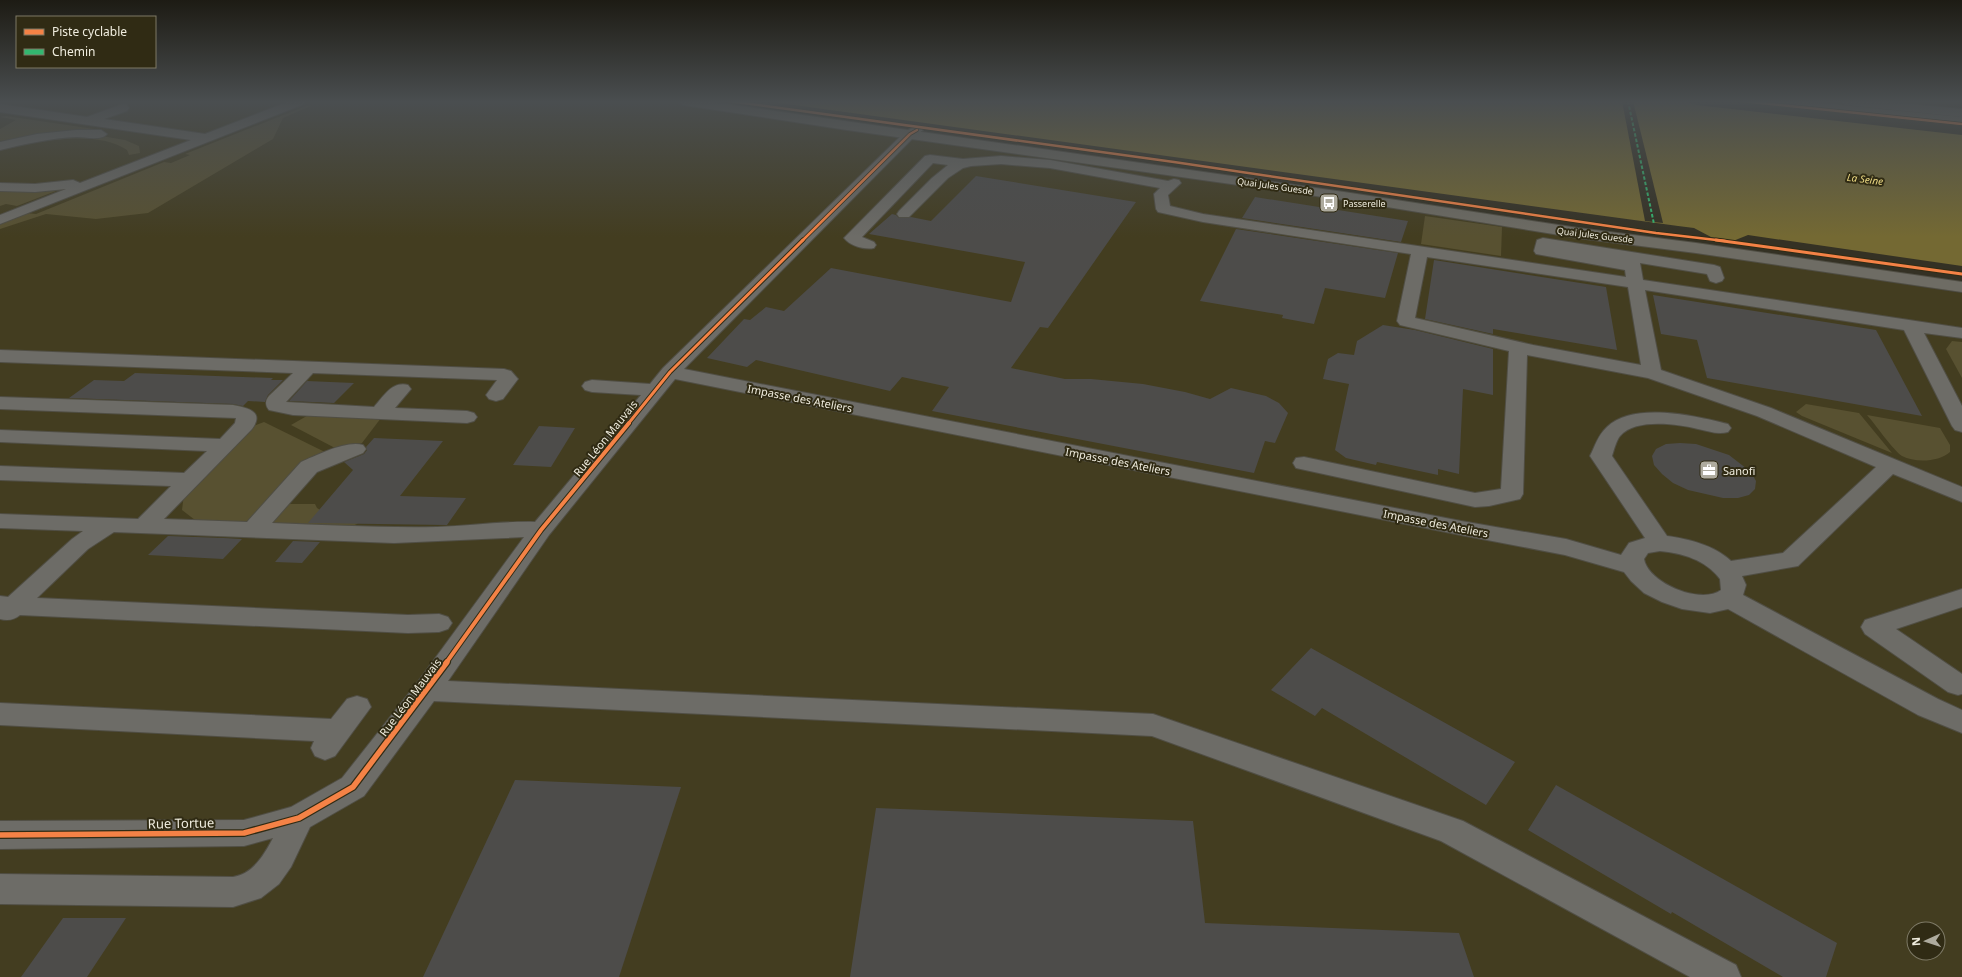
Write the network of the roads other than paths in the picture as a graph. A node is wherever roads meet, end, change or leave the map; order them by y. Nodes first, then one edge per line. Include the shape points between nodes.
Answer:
1 (146, 147) edge
2 (185, 147) edge
3 (898, 147) edge
4 (997, 147) edge
5 (962, 163) junction
6 (135, 167) junction
7 (1178, 178) junction
8 (103, 180) junction
9 (0, 187) edge
10 (904, 214) dead end
11 (0, 220) edge
12 (868, 245) dead end
13 (1420, 250) junction
14 (1716, 278) dead end
15 (1962, 281) edge
16 (1636, 284) junction
17 (1962, 287) edge
18 (1911, 325) junction
19 (1962, 333) edge
20 (1518, 347) junction
21 (0, 356) edge
22 (309, 368) junction
23 (670, 372) junction
24 (1652, 373) junction
25 (592, 386) dead end
26 (401, 389) dead end
27 (654, 391) junction
28 (496, 395) dead end
29 (1954, 397) edge
30 (0, 403) edge
31 (379, 413) junction
32 (467, 417) dead end
33 (1962, 426) edge
34 (1721, 428) dead end
35 (0, 436) edge
36 (225, 445) junction
37 (356, 449) dead end
38 (1304, 463) dead end
39 (1889, 466) junction
40 (0, 473) edge
41 (190, 480) junction
42 (1962, 495) edge
43 (0, 521) edge
44 (109, 525) junction
45 (145, 525) junction
46 (254, 529) junction
47 (541, 530) junction
48 (1660, 543) junction
49 (1633, 566) junction
50 (1726, 570) junction
51 (1729, 598) junction
52 (1962, 598) edge
53 (4, 610) edge
54 (439, 623) dead end
55 (1960, 684) edge
56 (427, 690) junction
57 (357, 707) dead end
58 (0, 714) edge
59 (1952, 718) edge
60 (353, 787) joint
61 (299, 818) junction
62 (0, 835) edge
63 (0, 888) edge
64 (1724, 977) edge

1 - 6 street via 149,153
2 - 6 street
3 - 23 street, Rue Léon Mauvais
4 - 7 main road, Quai Jules Guesde
5 - 7 street via 1014,161
5 - 10 street via 950,170
5 - 12 street via 930,159 852,238
6 - 8 street
7 - 13 street via 1161,194 1163,209 1203,218
7 - 15 main road, Quai Jules Guesde via 1462,208 1556,225
7 - 17 main road, Quai Jules Guesde via 1351,197 1570,232
8 - 9 street via 35,188
8 - 11 street
13 - 16 street
13 - 20 street via 1406,321
14 - 16 street via 1714,270 1632,261
16 - 18 street
16 - 24 street
18 - 19 street
18 - 29 street
20 - 24 street
20 - 38 street via 1512,494 1475,500
21 - 22 street
22 - 28 street via 504,375 508,379
22 - 31 street via 276,400 276,406
23 - 27 street, Rue Léon Mauvais
23 - 49 street, Impasse des Ateliers via 1566,547
24 - 39 street via 1764,412
25 - 27 street
26 - 31 street
27 - 47 street, Rue Léon Mauvais
29 - 33 street
30 - 36 street via 233,411 246,415 245,425
31 - 32 street
34 - 48 street via 1695,421 1653,419 1625,424 1607,439 1601,456
35 - 36 street
36 - 41 street
37 - 46 street via 309,467
39 - 42 street
39 - 50 street via 1790,560
40 - 41 street
41 - 45 street
43 - 44 street
44 - 45 street
44 - 53 street via 80,544
45 - 46 street
46 - 47 street via 394,535
47 - 56 street, Rue Léon Mauvais
48 - 49 street via 1646,544 1636,549 1632,557
48 - 50 street via 1674,544 1703,554
49 - 51 street via 1652,587 1686,602 1703,605
50 - 51 street via 1733,581 1734,590
51 - 59 street
52 - 55 street via 1874,627
53 - 54 street
55 - 59 street
56 - 60 street, Rue Léon Mauvais
56 - 64 street via 1153,725 1452,831
57 - 58 street via 331,739
60 - 61 street, Rue Tortue
61 - 62 street, Rue Tortue via 244,833
61 - 63 street via 279,858 265,877 250,887 233,892

